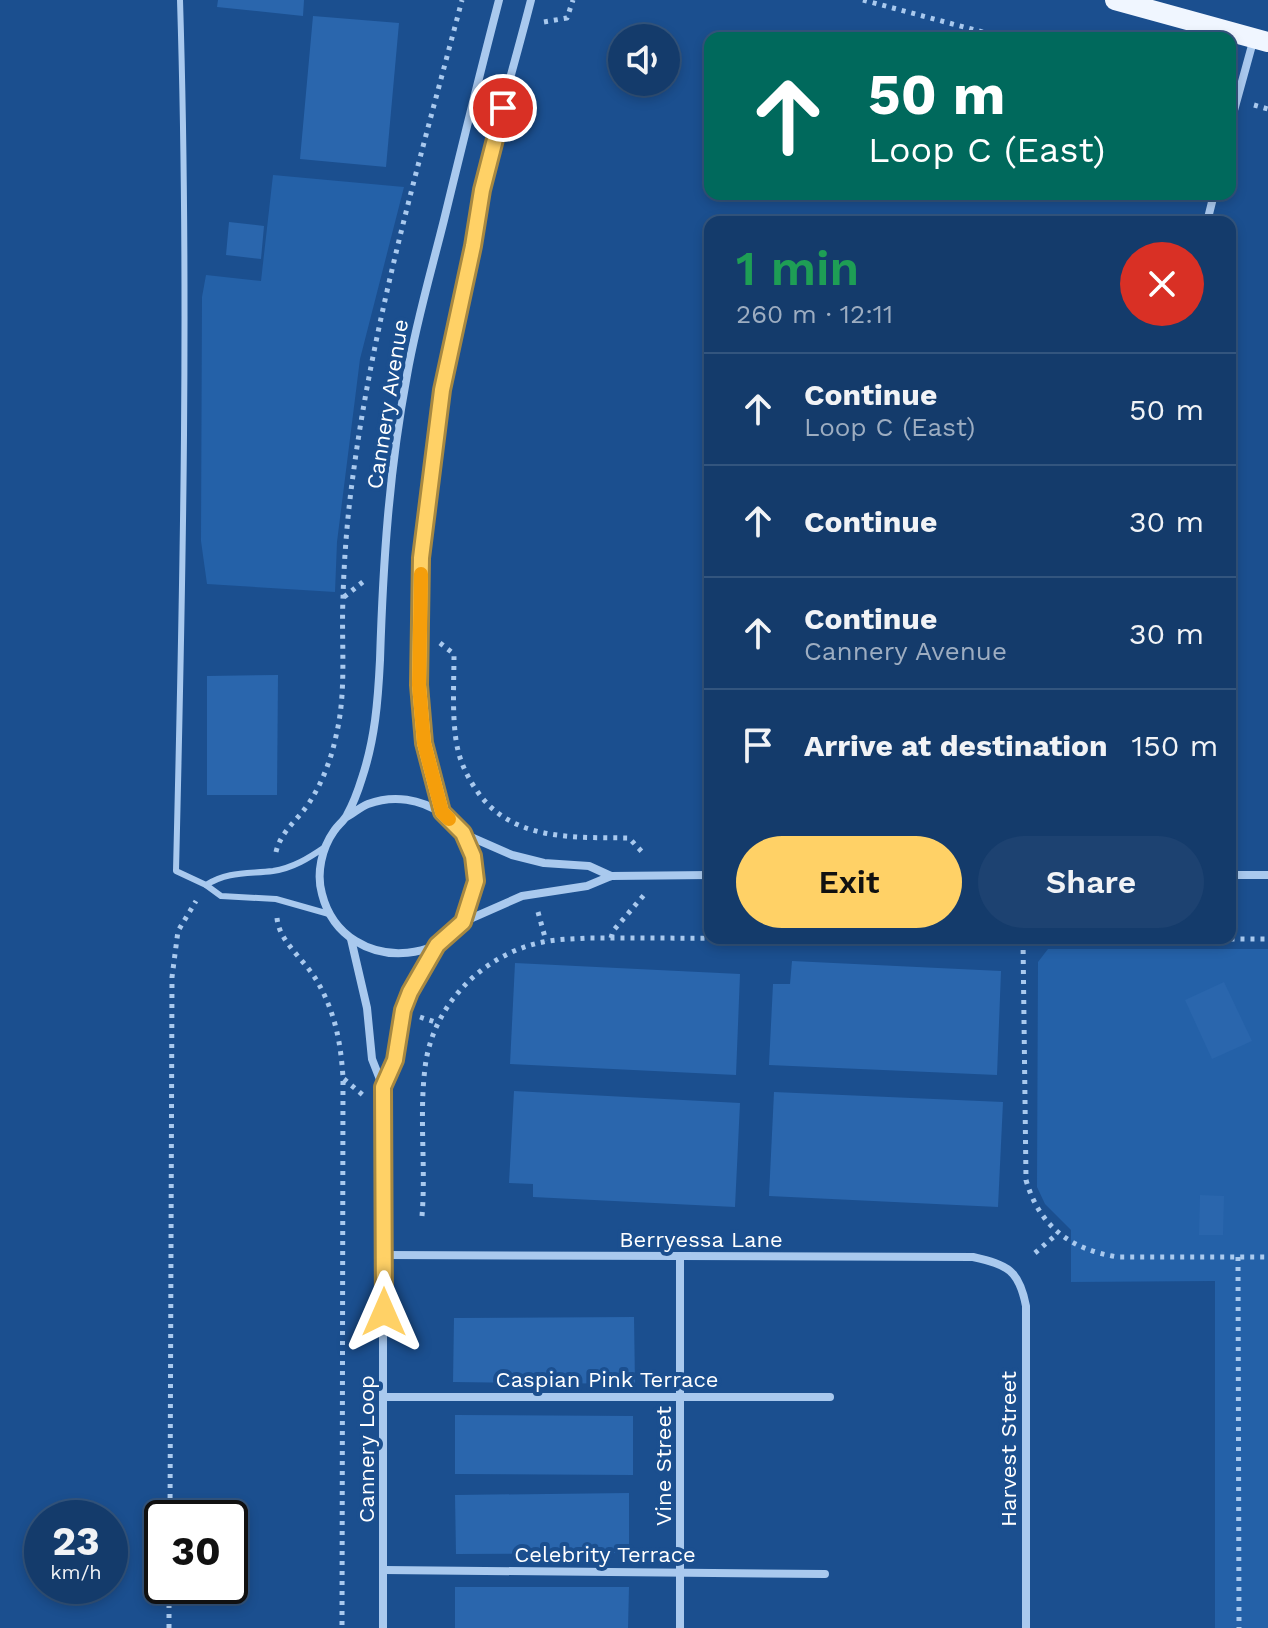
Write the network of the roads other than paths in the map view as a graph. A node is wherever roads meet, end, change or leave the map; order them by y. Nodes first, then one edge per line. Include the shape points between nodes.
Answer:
1 (180, 0) edge
2 (499, 0) edge
3 (531, 0) edge
4 (1115, 0) edge
5 (1232, 32) edge
6 (1236, 33) edge
7 (1261, 40) edge
8 (1236, 109) edge
9 (442, 812) junction
10 (345, 818) junction
11 (463, 833) junction
12 (325, 847) junction
13 (704, 875) edge
14 (1236, 875) edge
15 (1268, 875) edge
16 (611, 876) junction
17 (206, 885) junction
18 (329, 914) junction
19 (463, 922) junction
20 (351, 939) junction
21 (437, 945) junction
22 (383, 1087) junction
23 (384, 1255) junction
24 (680, 1256) junction
25 (1014, 1273) joint
26 (384, 1397) junction
27 (830, 1397) dead end
28 (681, 1398) junction
29 (384, 1570) junction
30 (681, 1573) junction
31 (825, 1574) dead end
32 (383, 1628) edge
33 (680, 1628) edge
34 (1026, 1628) edge

1 - 17 lane via 185,162 176,871
2 - 10 street, Cannery Avenue via 406,378 384,543 378,703 372,743
3 - 9 street via 482,190 428,485 419,685 424,743
4 - 5 main road
6 - 7 main road
7 - 8 street
9 - 10 street via 418,801 393,799
9 - 11 street
10 - 12 street
11 - 16 street via 512,855 589,866
11 - 19 street via 476,881
12 - 17 lane via 287,867 221,875
12 - 18 street via 319,870
13 - 16 street
14 - 15 street
16 - 19 street via 587,886 522,896
17 - 18 lane via 221,896 276,899
18 - 20 street
19 - 21 street
20 - 21 street via 394,954
20 - 22 street, Cannery Loop via 372,1059
21 - 22 street via 403,1010 395,1060
22 - 23 street, Cannery Loop
23 - 24 street, Berryessa Lane
23 - 26 street, Cannery Loop
24 - 25 street, Berryessa Lane via 973,1257
24 - 28 street, Vine Street
25 - 34 street, Harvest Street via 1026,1306
26 - 28 street, Caspian Pink Terrace
26 - 29 street, Cannery Loop
27 - 28 street, Caspian Pink Terrace
28 - 30 street, Vine Street
29 - 30 street, Celebrity Terrace
29 - 32 street, Cannery Loop
30 - 31 street, Celebrity Terrace
30 - 33 street, Vine Street

